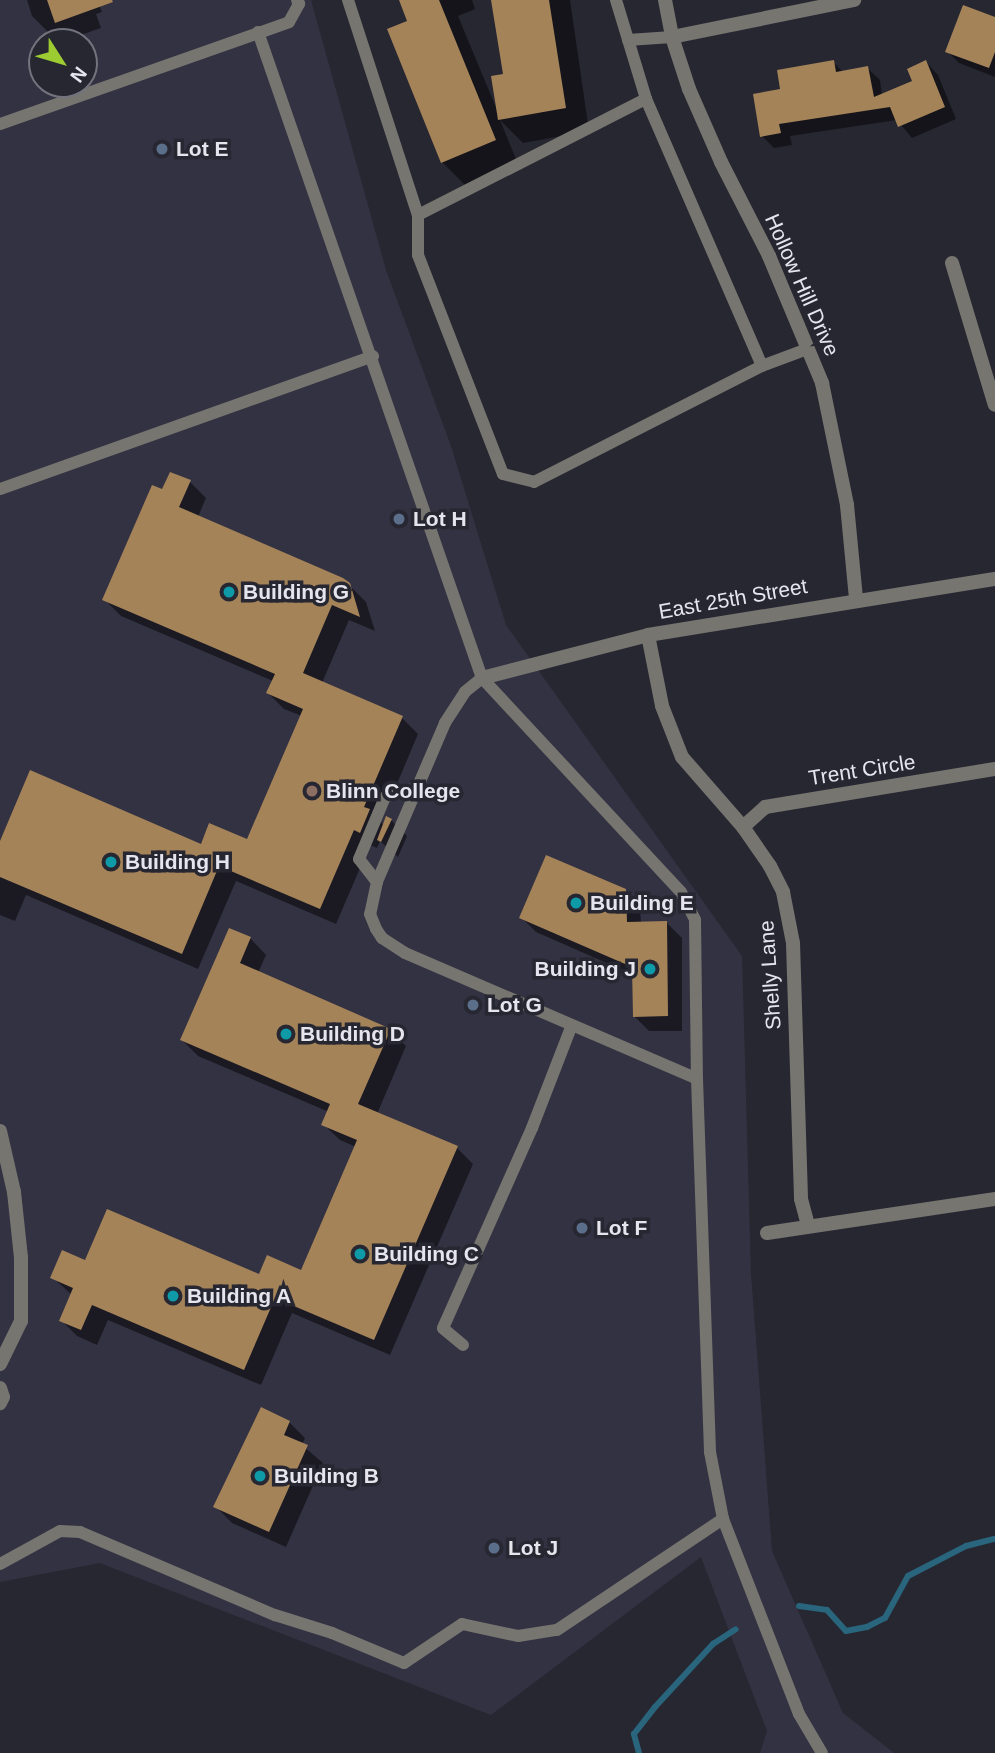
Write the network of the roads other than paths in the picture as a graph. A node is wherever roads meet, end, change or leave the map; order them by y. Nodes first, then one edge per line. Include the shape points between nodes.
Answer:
1 (298, 0) edge
2 (348, 0) edge
3 (616, 0) edge
4 (665, 0) edge
5 (854, 0) edge
6 (258, 32) junction
7 (671, 37) junction
8 (628, 40) junction
9 (646, 99) junction
10 (0, 124) edge
11 (418, 215) junction
12 (952, 262) dead end
13 (807, 349) junction
14 (373, 356) junction
15 (762, 366) junction
16 (995, 405) edge
17 (0, 489) edge
18 (995, 579) edge
19 (856, 599) junction
20 (648, 635) junction
21 (482, 678) junction
22 (995, 769) edge
23 (418, 787) junction
24 (743, 827) junction
25 (377, 883) junction
26 (572, 1025) junction
27 (697, 1079) junction
28 (0, 1131) edge
29 (995, 1199) edge
30 (808, 1225) junction
31 (767, 1233) dead end
32 (463, 1345) dead end
33 (0, 1364) edge
34 (0, 1388) edge
35 (0, 1403) edge
36 (723, 1520) junction
37 (0, 1564) edge
38 (820, 1752) edge

1 - 6 lane via 289,22
2 - 11 lane
3 - 8 lane
4 - 7 street, Hollow Hill Drive
5 - 7 street
6 - 10 lane
6 - 14 lane
7 - 8 lane
7 - 13 street, Hollow Hill Drive via 689,89 774,267
8 - 9 lane
9 - 11 lane
9 - 15 lane
11 - 15 lane via 418,255 503,474 534,482
12 - 16 street
13 - 15 lane
13 - 19 street, Hollow Hill Drive via 822,383 847,505
14 - 17 lane
14 - 21 lane
18 - 19 street, East 25th Street
19 - 20 street, East 25th Street
20 - 21 street, East 25th Street
20 - 24 street, Shelly Lane via 662,706 682,757
21 - 23 lane via 465,692 445,723
21 - 27 lane via 681,892 695,920
22 - 24 street, Trent Circle via 765,807
23 - 25 lane
23 - 25 lane via 386,796 380,809 359,859
24 - 30 street, Shelly Lane via 783,892 793,943 801,1199
25 - 26 lane via 370,914 382,938 405,953
26 - 27 lane
26 - 32 lane via 532,1128 443,1328
27 - 36 lane via 710,1452
28 - 33 street via 14,1192 21,1257 21,1321
29 - 30 street
30 - 31 street
34 - 35 street
36 - 37 lane via 557,1630 518,1636 462,1624 404,1663 275,1615 80,1532 60,1531
36 - 38 lane via 800,1714

